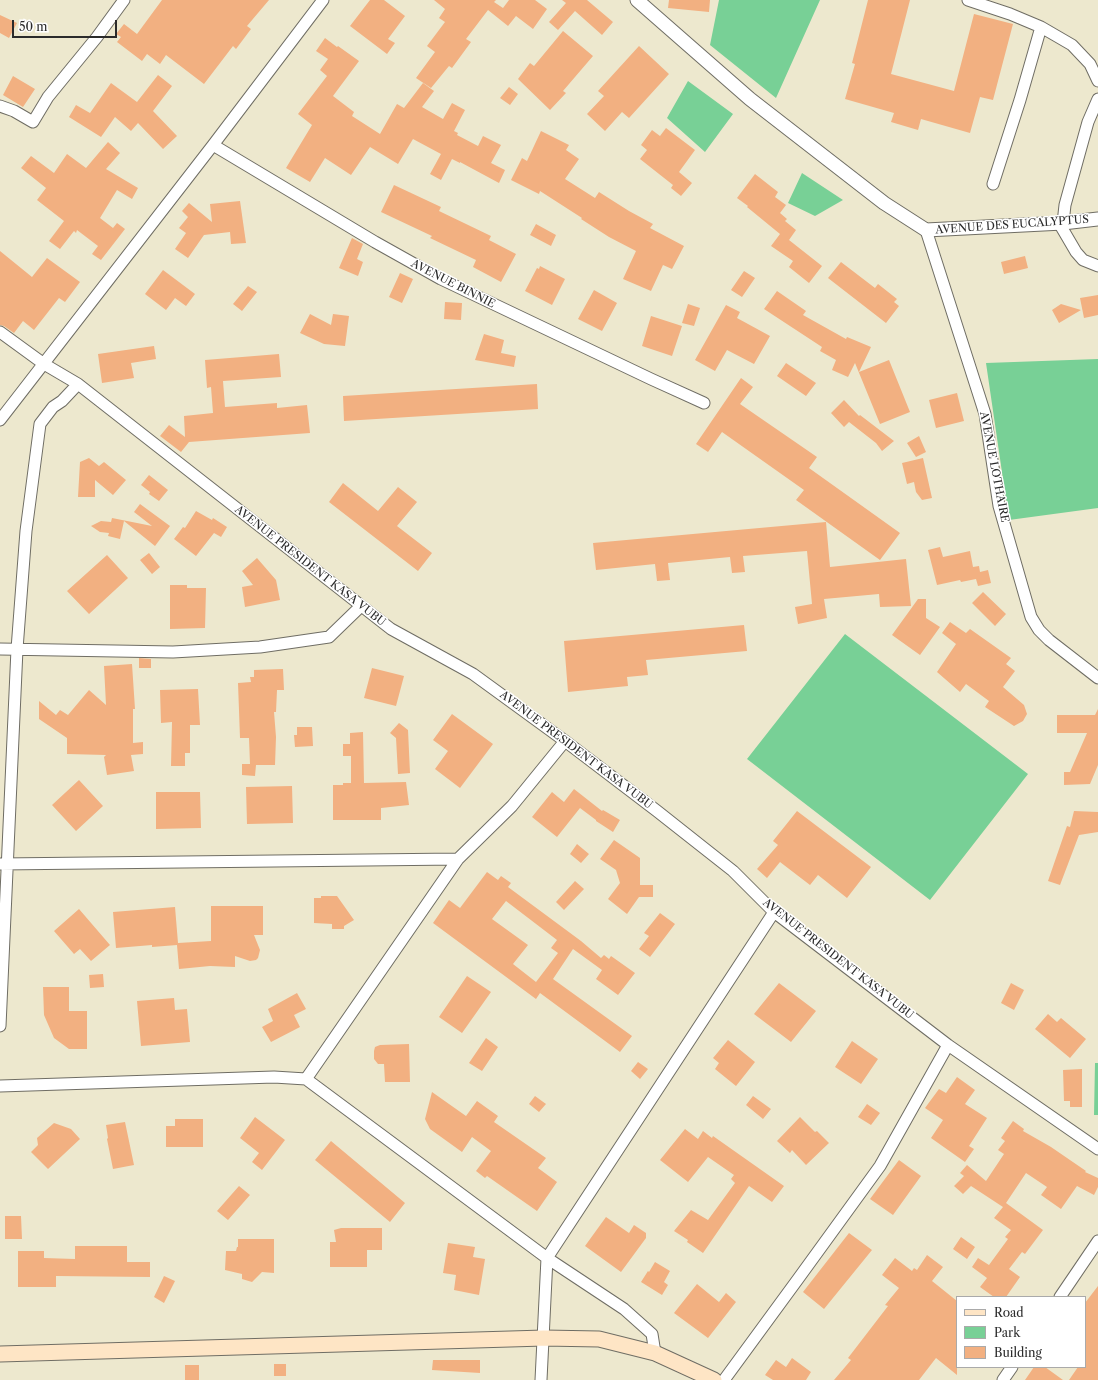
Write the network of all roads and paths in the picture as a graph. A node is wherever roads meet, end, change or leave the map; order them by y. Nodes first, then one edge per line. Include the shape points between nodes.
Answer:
1 (124, 0) edge
2 (323, 0) edge
3 (637, 0) edge
4 (968, 0) edge
5 (1041, 27) junction
6 (1098, 81) edge
7 (1098, 99) edge
8 (0, 106) edge
9 (213, 145) junction
10 (993, 184) dead end
11 (1098, 219) edge
12 (1061, 223) junction
13 (926, 230) junction
14 (1098, 266) edge
15 (0, 332) edge
16 (44, 364) junction
17 (78, 384) junction
18 (704, 403) dead end
19 (0, 420) edge
20 (361, 606) junction
21 (0, 649) edge
22 (17, 649) junction
23 (1098, 678) edge
24 (565, 741) junction
25 (458, 859) junction
26 (4, 864) edge
27 (774, 912) junction
28 (0, 1026) edge
29 (948, 1045) junction
30 (306, 1079) junction
31 (0, 1086) edge
32 (1098, 1148) edge
33 (1098, 1241) edge
34 (547, 1258) junction
35 (1061, 1296) edge
36 (544, 1338) junction
37 (655, 1353) junction
38 (0, 1354) edge
39 (1011, 1368) edge
40 (541, 1380) edge
41 (714, 1380) edge
42 (724, 1380) edge
43 (1004, 1380) edge

1 - 8 street via 48,97 33,122
2 - 9 street
3 - 13 street via 750,99 884,203
4 - 5 street
5 - 6 street via 1072,45 1090,64
5 - 10 street
7 - 12 street via 1088,122
9 - 16 street
9 - 18 street, AVENUE BINNIE via 441,279
11 - 12 street, AVENUE DES EUCALYPTUS
12 - 13 street, AVENUE DES EUCALYPTUS
12 - 14 street via 1076,252 1083,260
13 - 23 street, AVENUE LOTHAIRE via 985,414 999,506 1031,618 1049,640
15 - 16 street, AVENUE PRESIDENT KASA VUBU
16 - 17 street, AVENUE PRESIDENT KASA VUBU
16 - 19 street
17 - 20 street, AVENUE PRESIDENT KASA VUBU
17 - 22 street via 53,407 40,424 26,531
20 - 22 street via 329,637 260,647 173,652
20 - 24 street, AVENUE PRESIDENT KASA VUBU via 391,629 473,674
21 - 22 street
22 - 26 street
24 - 25 street via 512,806
24 - 27 street, AVENUE PRESIDENT KASA VUBU via 733,871
25 - 26 street
25 - 30 street
26 - 28 street
27 - 29 street, AVENUE PRESIDENT KASA VUBU
27 - 34 street
29 - 32 street, AVENUE PRESIDENT KASA VUBU
29 - 42 street via 880,1166
30 - 31 street via 274,1077
30 - 34 street
33 - 35 street
34 - 36 street
34 - 37 street via 624,1309 652,1334
36 - 37 main road via 599,1339
36 - 38 main road
36 - 40 street
37 - 41 main road
39 - 43 street

